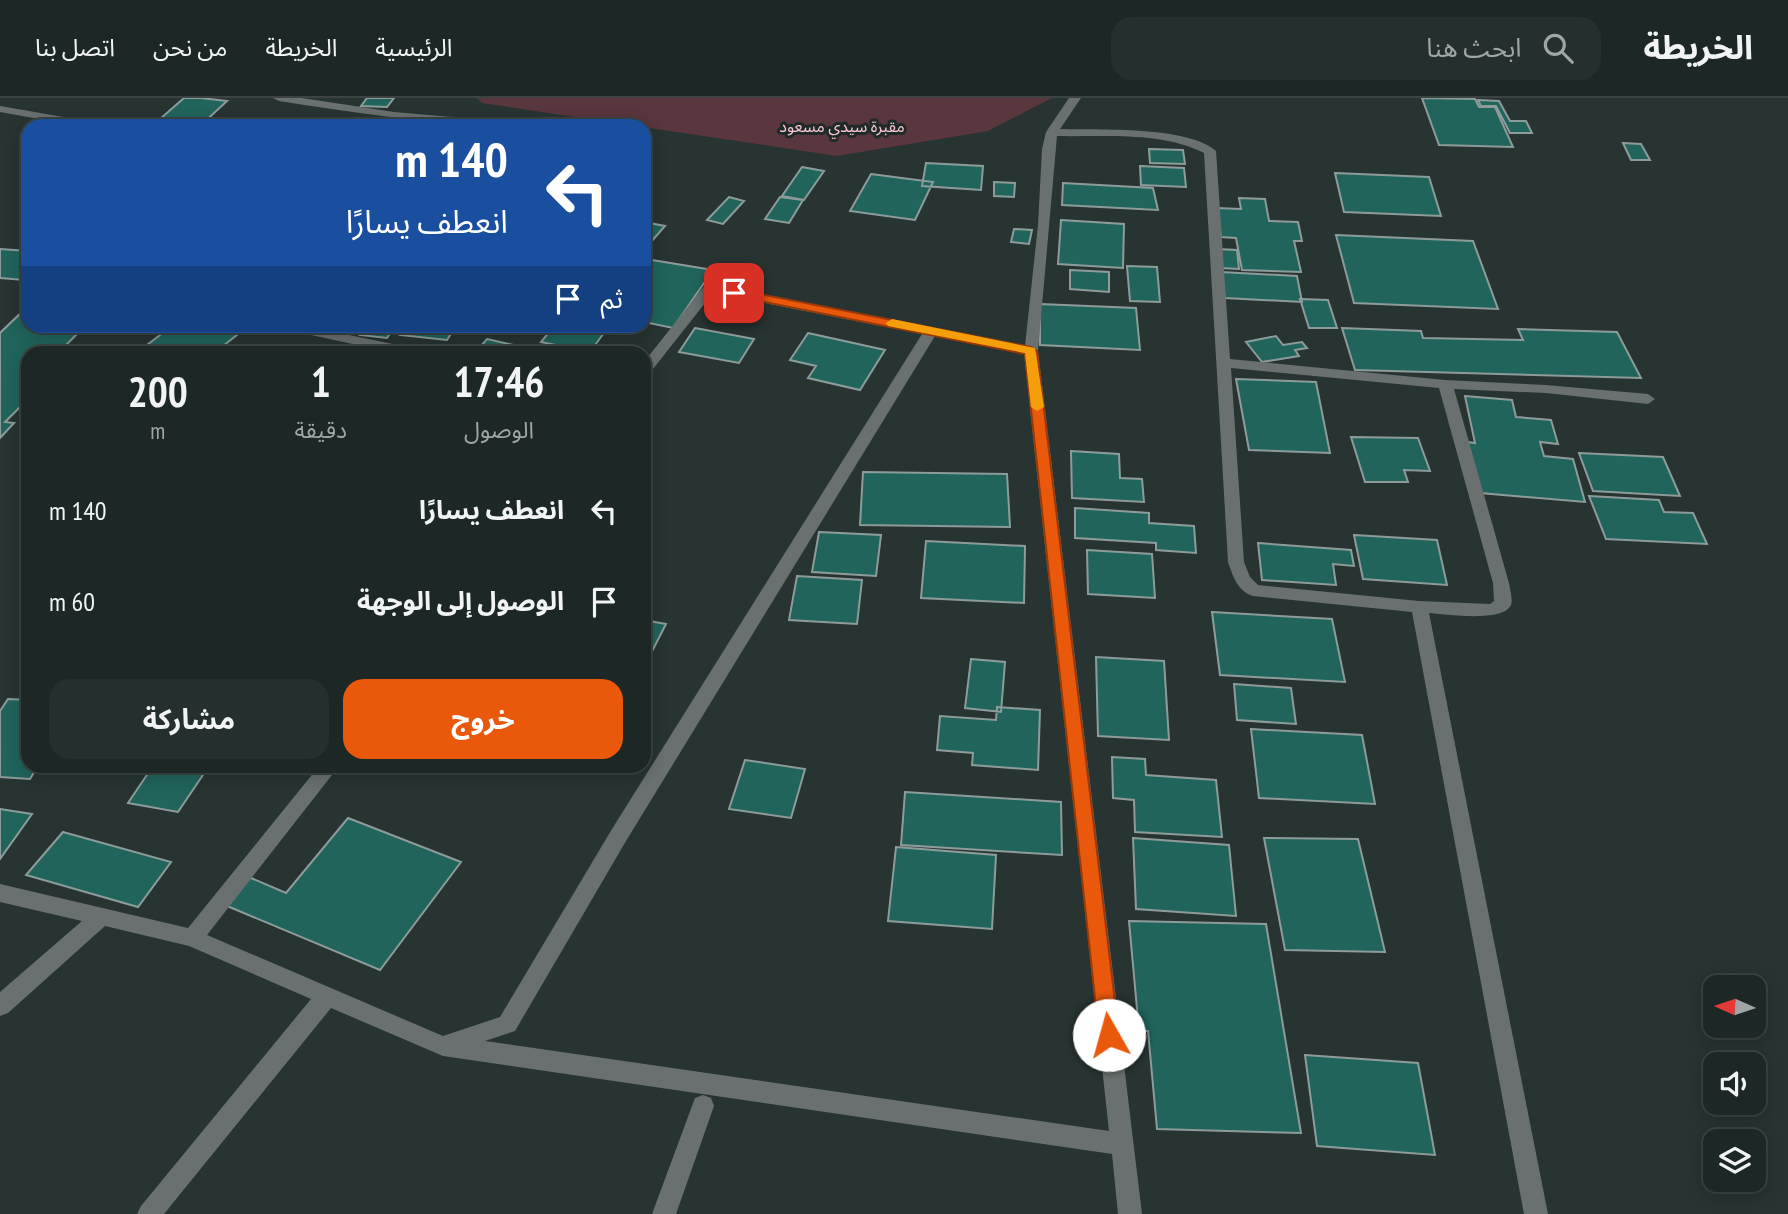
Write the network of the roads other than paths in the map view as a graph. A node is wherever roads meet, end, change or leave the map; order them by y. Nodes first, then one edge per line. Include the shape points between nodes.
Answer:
1 (279, 98) edge
2 (1075, 98) edge
3 (0, 109) edge
4 (394, 115) junction
5 (58, 119) edge
6 (390, 119) edge
7 (441, 119) edge
8 (1052, 132) junction
9 (931, 331) junction
10 (322, 333) edge
11 (384, 346) edge
12 (1031, 351) junction
13 (651, 362) edge
14 (1224, 363) junction
15 (1445, 384) junction
16 (1648, 399) dead end
17 (1419, 607) junction
18 (324, 773) edge
19 (0, 893) edge
20 (102, 916) junction
21 (192, 937) junction
22 (328, 995) junction
23 (0, 1006) edge
24 (443, 1046) junction
25 (703, 1106) dead end
26 (1122, 1144) junction
27 (149, 1214) edge
28 (664, 1214) edge
29 (1130, 1214) edge
30 (1536, 1214) edge

1 - 4 street
2 - 8 street
3 - 5 street
4 - 6 street
4 - 7 street
8 - 12 street
8 - 14 street via 1178,139 1210,151
9 - 12 street
9 - 13 street via 710,288
9 - 24 street via 507,1024
10 - 11 street
12 - 26 street
14 - 15 street
14 - 17 street via 1236,562 1243,580 1253,590
15 - 16 street
15 - 17 street via 1503,604 1493,610
17 - 30 street
18 - 21 street
19 - 20 street
20 - 21 street
20 - 23 street
21 - 22 street
22 - 24 street
22 - 27 street
24 - 26 street
25 - 28 street
26 - 29 street

